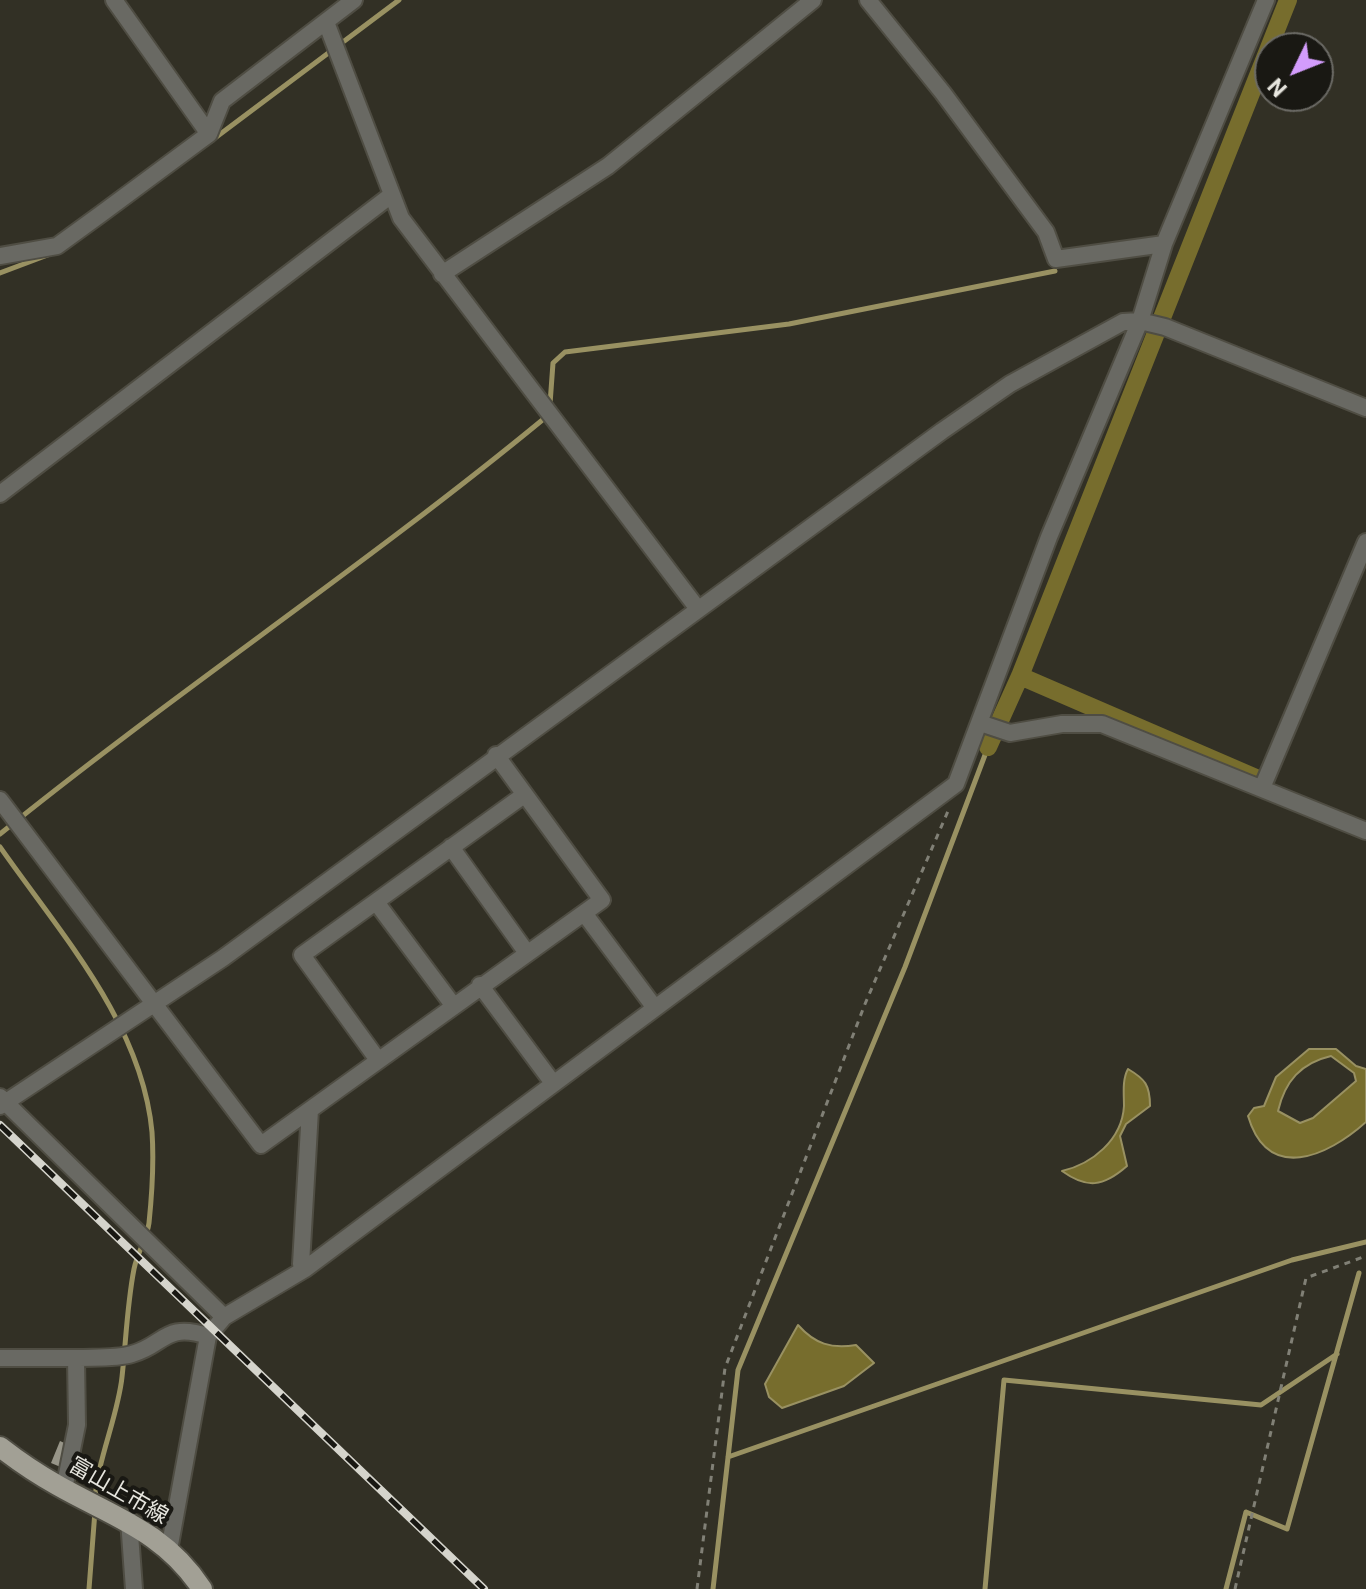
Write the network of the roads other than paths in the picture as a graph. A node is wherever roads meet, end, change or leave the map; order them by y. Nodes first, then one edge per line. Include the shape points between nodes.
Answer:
1 (114, 0) edge
2 (354, 0) edge
3 (813, 0) edge
4 (868, 0) edge
5 (1266, 0) edge
6 (326, 22) junction
7 (209, 134) junction
8 (390, 196) junction
9 (1164, 244) junction
10 (0, 256) edge
11 (442, 274) junction
12 (1140, 321) junction
13 (1366, 408) edge
14 (0, 494) edge
15 (1366, 542) edge
16 (698, 609) junction
17 (980, 723) junction
18 (496, 755) junction
19 (1262, 788) junction
20 (524, 795) junction
21 (0, 800) edge
22 (1366, 831) edge
23 (451, 847) junction
24 (376, 902) junction
25 (584, 913) junction
26 (527, 953) junction
27 (480, 985) junction
28 (154, 1005) junction
29 (453, 1005) junction
30 (655, 1008) junction
31 (378, 1060) junction
32 (553, 1083) junction
33 (2, 1102) edge
34 (310, 1110) junction
35 (305, 1269) junction
36 (224, 1317) junction
37 (208, 1336) junction
38 (0, 1358) edge
39 (76, 1358) junction
40 (0, 1447) edge
41 (64, 1489) junction
42 (129, 1520) junction
43 (169, 1550) junction
44 (134, 1589) edge
45 (202, 1589) edge

1 - 7 street
2 - 6 street
3 - 11 street via 608,166
4 - 9 street via 1046,232 1056,259
5 - 9 street
6 - 7 street via 222,101
6 - 8 street
7 - 10 street via 57,246
8 - 11 street
8 - 14 street
9 - 12 street
11 - 16 street
12 - 13 street
12 - 16 street via 1123,322 1010,384
12 - 17 street via 1049,537
15 - 19 street
16 - 18 street
17 - 19 street via 1010,733 1102,724
17 - 30 street via 956,784
18 - 20 street
18 - 28 street
19 - 22 street
20 - 23 street
20 - 25 street via 602,900
21 - 28 street
23 - 24 street
23 - 26 street
24 - 29 street
24 - 31 street via 302,955
25 - 26 street
25 - 30 street
26 - 27 street
27 - 29 street
27 - 32 street
28 - 33 street
28 - 34 street via 261,1145
29 - 31 street
30 - 32 street
31 - 34 street
32 - 35 street
33 - 36 street
34 - 35 street via 301,1264
35 - 36 street
36 - 37 street
37 - 39 street via 191,1331 170,1334 134,1354
37 - 43 street
38 - 39 street
39 - 41 street via 77,1425
40 - 41 main road, 富山上市線
41 - 42 main road, 富山上市線
42 - 43 main road, 富山上市線
42 - 44 street
43 - 45 main road, 富山上市線

